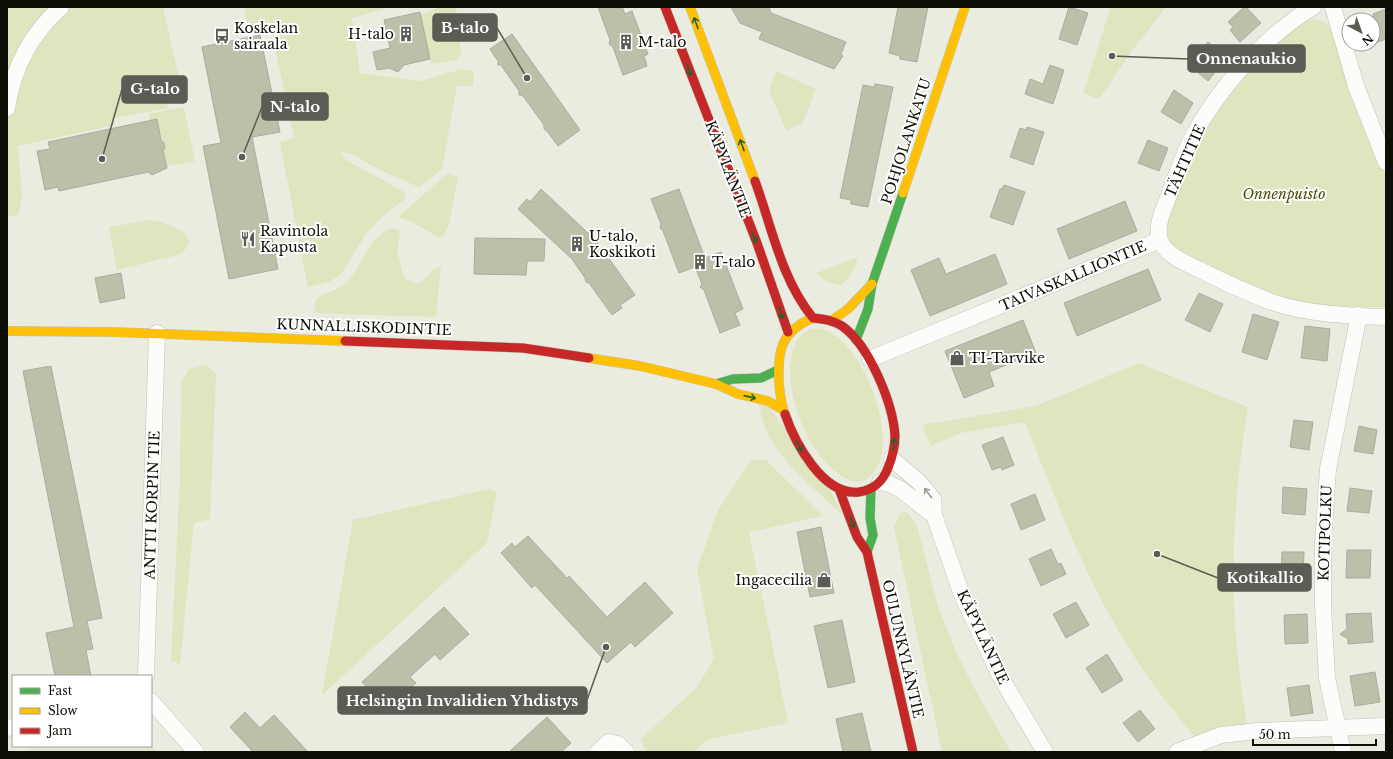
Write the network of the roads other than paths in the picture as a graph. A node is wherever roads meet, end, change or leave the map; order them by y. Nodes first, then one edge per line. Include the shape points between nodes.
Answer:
1 (61, 7) edge
2 (665, 7) edge
3 (690, 7) edge
4 (965, 7) edge
5 (1313, 7) edge
6 (1333, 7) edge
7 (7, 108) edge
8 (1386, 162) edge
9 (1160, 240) junction
10 (872, 284) junction
11 (1359, 315) junction
12 (1386, 317) edge
13 (813, 318) junction
14 (832, 321) junction
15 (7, 331) edge
16 (788, 332) junction
17 (157, 333) junction
18 (856, 340) junction
19 (870, 359) junction
20 (778, 370) junction
21 (716, 384) junction
22 (783, 410) junction
23 (892, 459) junction
24 (875, 486) junction
25 (839, 489) junction
26 (934, 515) junction
27 (867, 552) junction
28 (146, 675) edge
29 (152, 702) edge
30 (1386, 726) edge
31 (1338, 728) junction
32 (196, 752) edge
33 (598, 752) edge
34 (626, 752) edge
35 (913, 752) edge
36 (1045, 752) edge
37 (1177, 752) edge
38 (1343, 752) edge

1 - 7 street via 40,28 20,60
2 -> 16 main road, KÄPYLÄNTIE via 757,243
13 -> 3 main road, KÄPYLÄNTIE via 802,307 794,291
4 - 10 main road, POHJOLANKATU
5 - 9 street, TÄHTITIE via 1268,41 1232,79 1207,112 1176,176 1161,217
6 - 8 street via 1356,86
9 - 11 street, TAIVASKALLIONTIE via 1170,253 1184,262 1276,304
9 - 19 street, TAIVASKALLIONTIE
10 - 14 main road, POHJOLANKATU via 848,310
10 - 18 main road, POHJOLANKATU via 868,309
11 - 12 street, TAIVASKALLIONTIE
11 - 31 street, KOTIPOLKU via 1328,469 1323,543 1327,678
13 - 14 main road
13 - 16 main road via 796,325
14 - 18 main road
15 - 17 main road, KUNNALLISKODINTIE
16 - 20 main road via 781,349
17 - 21 main road, KUNNALLISKODINTIE via 523,348 640,366
17 - 28 street, ANTTI KORPIN TIE
18 - 19 main road
23 -> 19 main road via 895,444 893,420
20 - 21 main road, KUNNALLISKODINTIE via 761,378 733,379
20 - 22 main road
21 -> 22 main road, KUNNALLISKODINTIE via 738,394 768,401
22 -> 25 main road via 793,436 810,463 822,477
23 - 24 main road
26 -> 23 street, KÄPYLÄNTIE via 933,499 913,476
24 - 25 main road via 857,494
24 - 26 street via 890,483 899,487 921,508
24 - 27 main road, OULUNKYLÄNTIE via 870,518 873,534
25 -> 27 main road, OULUNKYLÄNTIE via 857,537
26 - 36 street, KÄPYLÄNTIE via 962,595 1000,676
27 - 35 main road, OULUNKYLÄNTIE
29 - 32 street
30 - 31 street
31 - 37 street via 1221,735
31 - 38 street, KOTIPOLKU
33 - 34 street via 609,742 618,744

